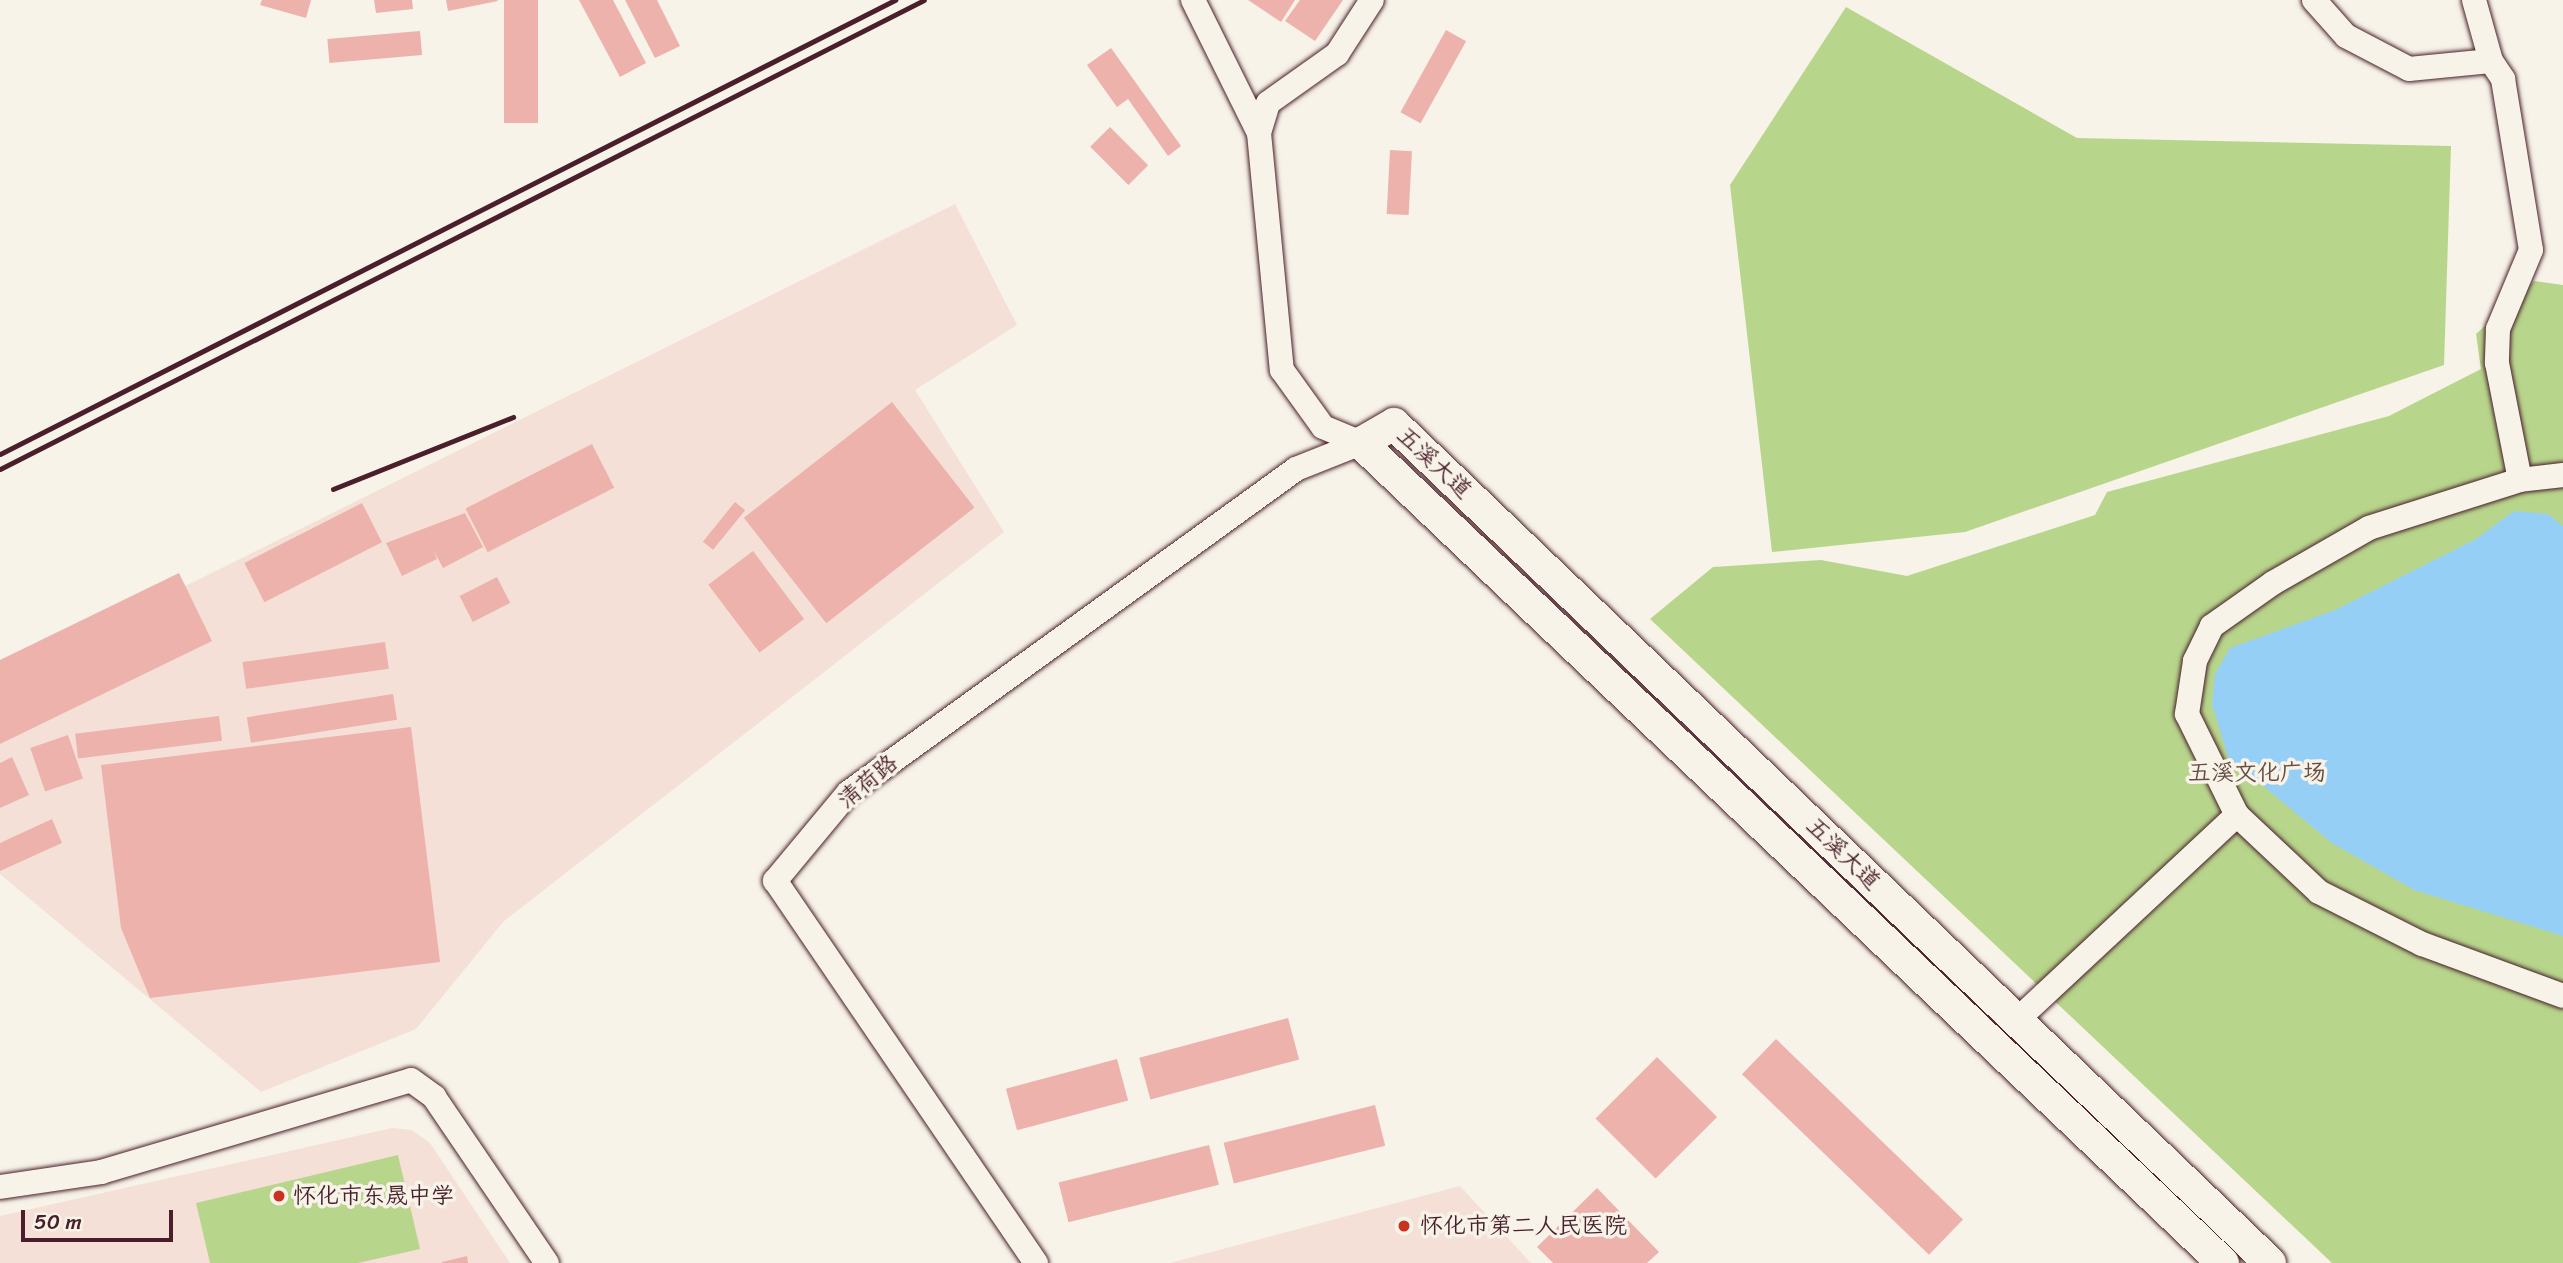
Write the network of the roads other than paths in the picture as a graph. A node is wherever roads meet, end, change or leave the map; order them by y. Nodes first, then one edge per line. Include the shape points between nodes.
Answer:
1 (1193, 0) edge
2 (1372, 0) edge
3 (2315, 0) edge
4 (2474, 0) edge
5 (2491, 61) junction
6 (1259, 133) junction
7 (1360, 443) junction
8 (2563, 475) edge
9 (2520, 480) junction
10 (2237, 815) junction
11 (2563, 996) edge
12 (2017, 1020) junction
13 (0, 1187) edge
14 (547, 1263) edge
15 (1036, 1263) edge
16 (2223, 1263) edge
17 (2270, 1263) edge

1 - 6 street
2 - 6 street via 1337,54 1268,103
3 - 5 street via 2346,36 2409,69
4 - 5 street
5 - 9 street via 2503,79 2531,250 2498,329 2497,363
6 - 7 street via 1282,370 1323,427
7 - 12 main road, 五溪大道 via 1394,424
7 - 15 street, 清荷路 via 1296,469 849,793 775,881
7 - 16 main road, 五溪大道
8 - 9 street
9 - 10 street via 2369,528 2212,626 2195,661 2187,714
10 - 11 street via 2319,892 2422,944
10 - 12 street
12 - 17 main road, 五溪大道
13 - 14 street via 101,1172 411,1080 435,1097

